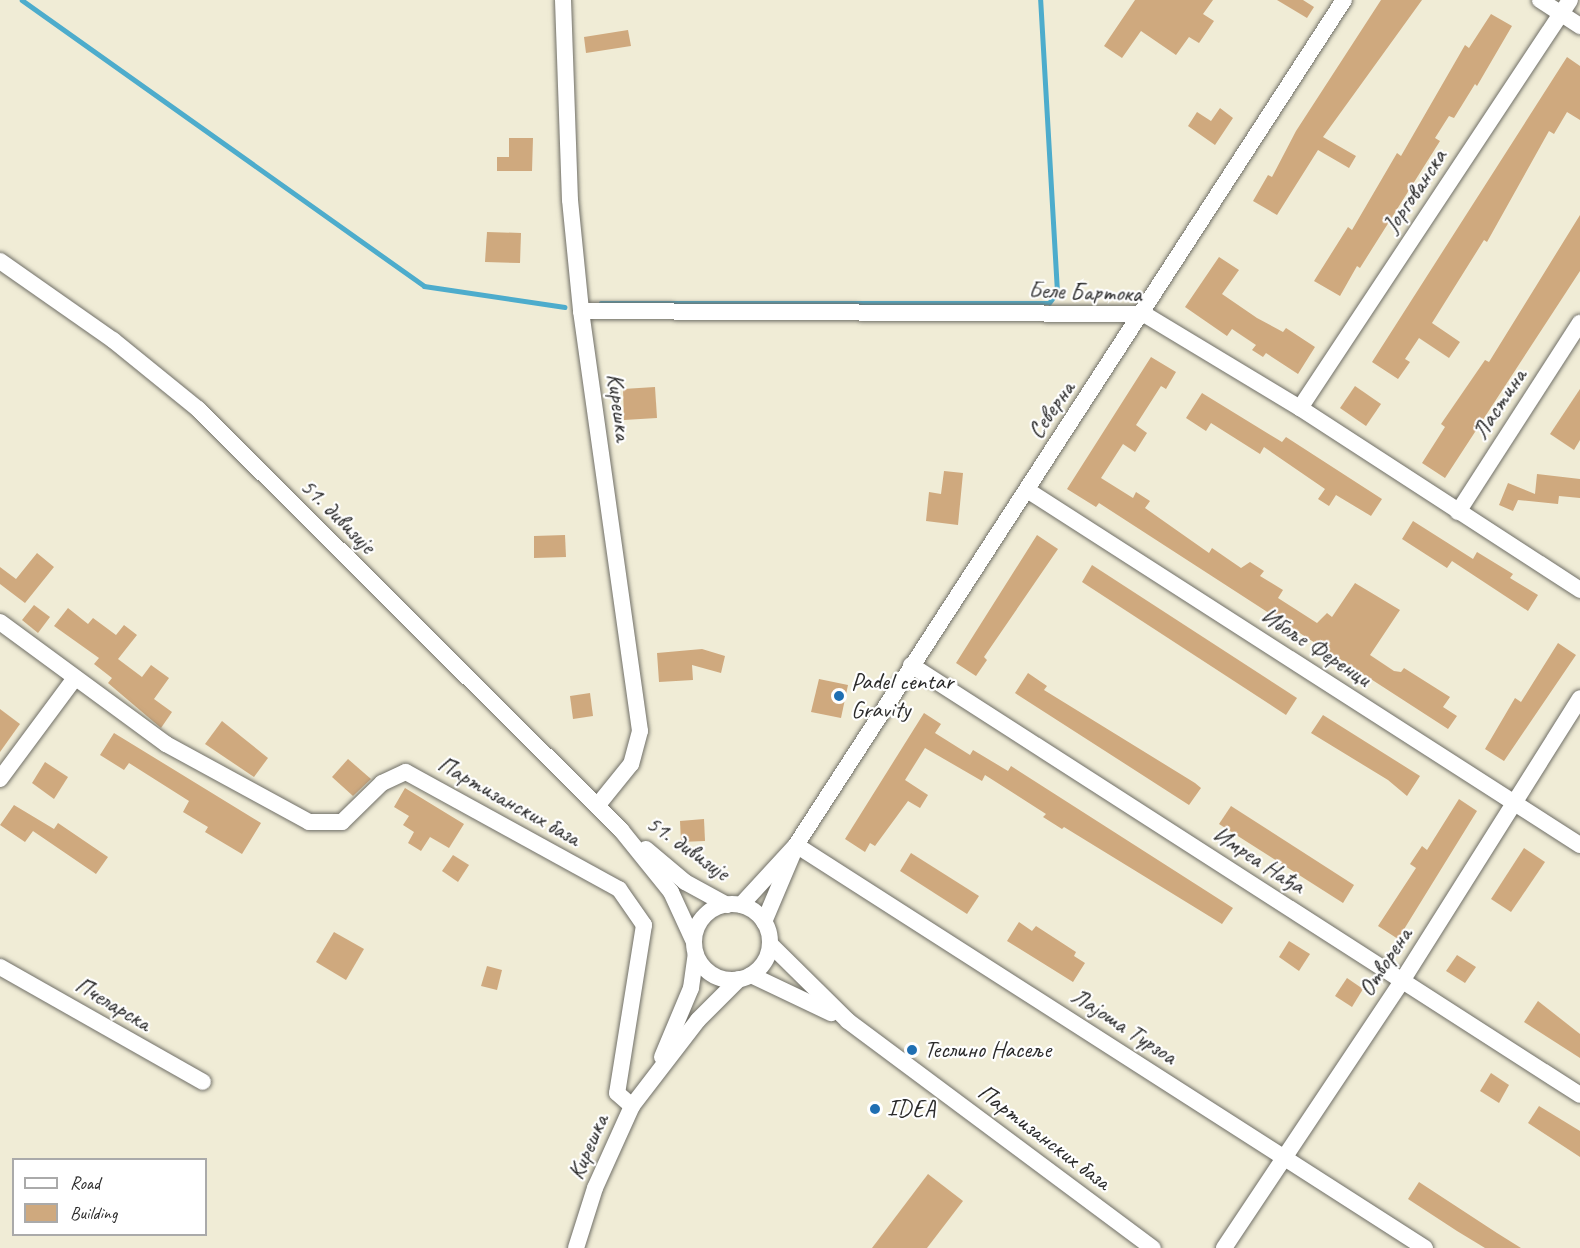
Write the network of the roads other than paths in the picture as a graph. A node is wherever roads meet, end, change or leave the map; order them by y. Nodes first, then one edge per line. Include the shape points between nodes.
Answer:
1 (563, 0) edge
2 (1344, 0) edge
3 (1540, 0) edge
4 (1566, 7) edge
5 (1580, 26) edge
6 (0, 261) edge
7 (580, 311) junction
8 (1144, 314) junction
9 (1580, 323) edge
10 (1300, 408) junction
11 (1027, 490) junction
12 (1458, 512) junction
13 (1580, 590) edge
14 (0, 622) edge
15 (911, 665) junction
16 (75, 678) junction
17 (1580, 698) edge
18 (0, 779) edge
19 (1515, 803) junction
20 (597, 806) junction
21 (621, 830) junction
22 (796, 845) junction
23 (1580, 845) edge
24 (734, 905) junction
25 (764, 922) junction
26 (770, 945) junction
27 (695, 948) junction
28 (0, 967) edge
29 (745, 977) junction
30 (1402, 981) junction
31 (848, 1021) junction
32 (657, 1072) junction
33 (203, 1083) dead end
34 (1580, 1095) edge
35 (632, 1106) junction
36 (1286, 1158) junction
37 (576, 1248) edge
38 (1153, 1248) edge
39 (1224, 1248) edge
40 (1425, 1248) edge

1 - 7 street, Кирешка via 570,200
2 - 8 street, Северна
3 - 4 street
4 - 5 street
4 - 10 street, Јоргованска
6 - 20 street, 51. дивизије via 113,340 198,409
7 - 8 street, Беле Бартока
7 - 20 street, Кирешка via 640,731 632,764
8 - 10 street, Беле Бартока
8 - 11 street, Северна
9 - 12 street, Ластина
10 - 12 street, Беле Бартока
11 - 15 street, Северна
11 - 19 street, Ибоље Ференци
12 - 13 street, Беле Бартока
14 - 16 street, Партизанских база
15 - 22 street, Северна
15 - 30 street, Имреа Нађа
16 - 18 street
16 - 35 street, Партизанских база via 166,744 309,822 342,822 382,783 406,772 619,889 644,925 617,1093
17 - 19 street, Отворена
19 - 23 street, Ибоље Ференци
19 - 30 street, Отворена
20 - 21 street, 51. дивизије
21 - 24 street, 51. дивизије via 685,882
21 - 27 street, 51. дивизије via 671,892
22 - 24 street, Северна
22 - 25 street, Северна
22 - 36 street, Лајоша Турзоа
24 - 25 street
24 - 27 street via 704,917
25 - 26 street
26 - 29 street via 762,965
26 - 31 street, Партизанских база
27 - 29 street via 713,975
27 - 32 street, Кирешка via 691,988
28 - 33 street, Пчеларска
29 - 31 street, Партизанских база
29 - 32 street, Кирешка via 715,1000
30 - 34 street, Имреа Нађа
30 - 36 street, Отворена
31 - 38 street, Партизанских база
32 - 35 street, Кирешка
35 - 37 street, Кирешка via 595,1188
36 - 39 street, Отворена
36 - 40 street, Лајоша Турзоа

